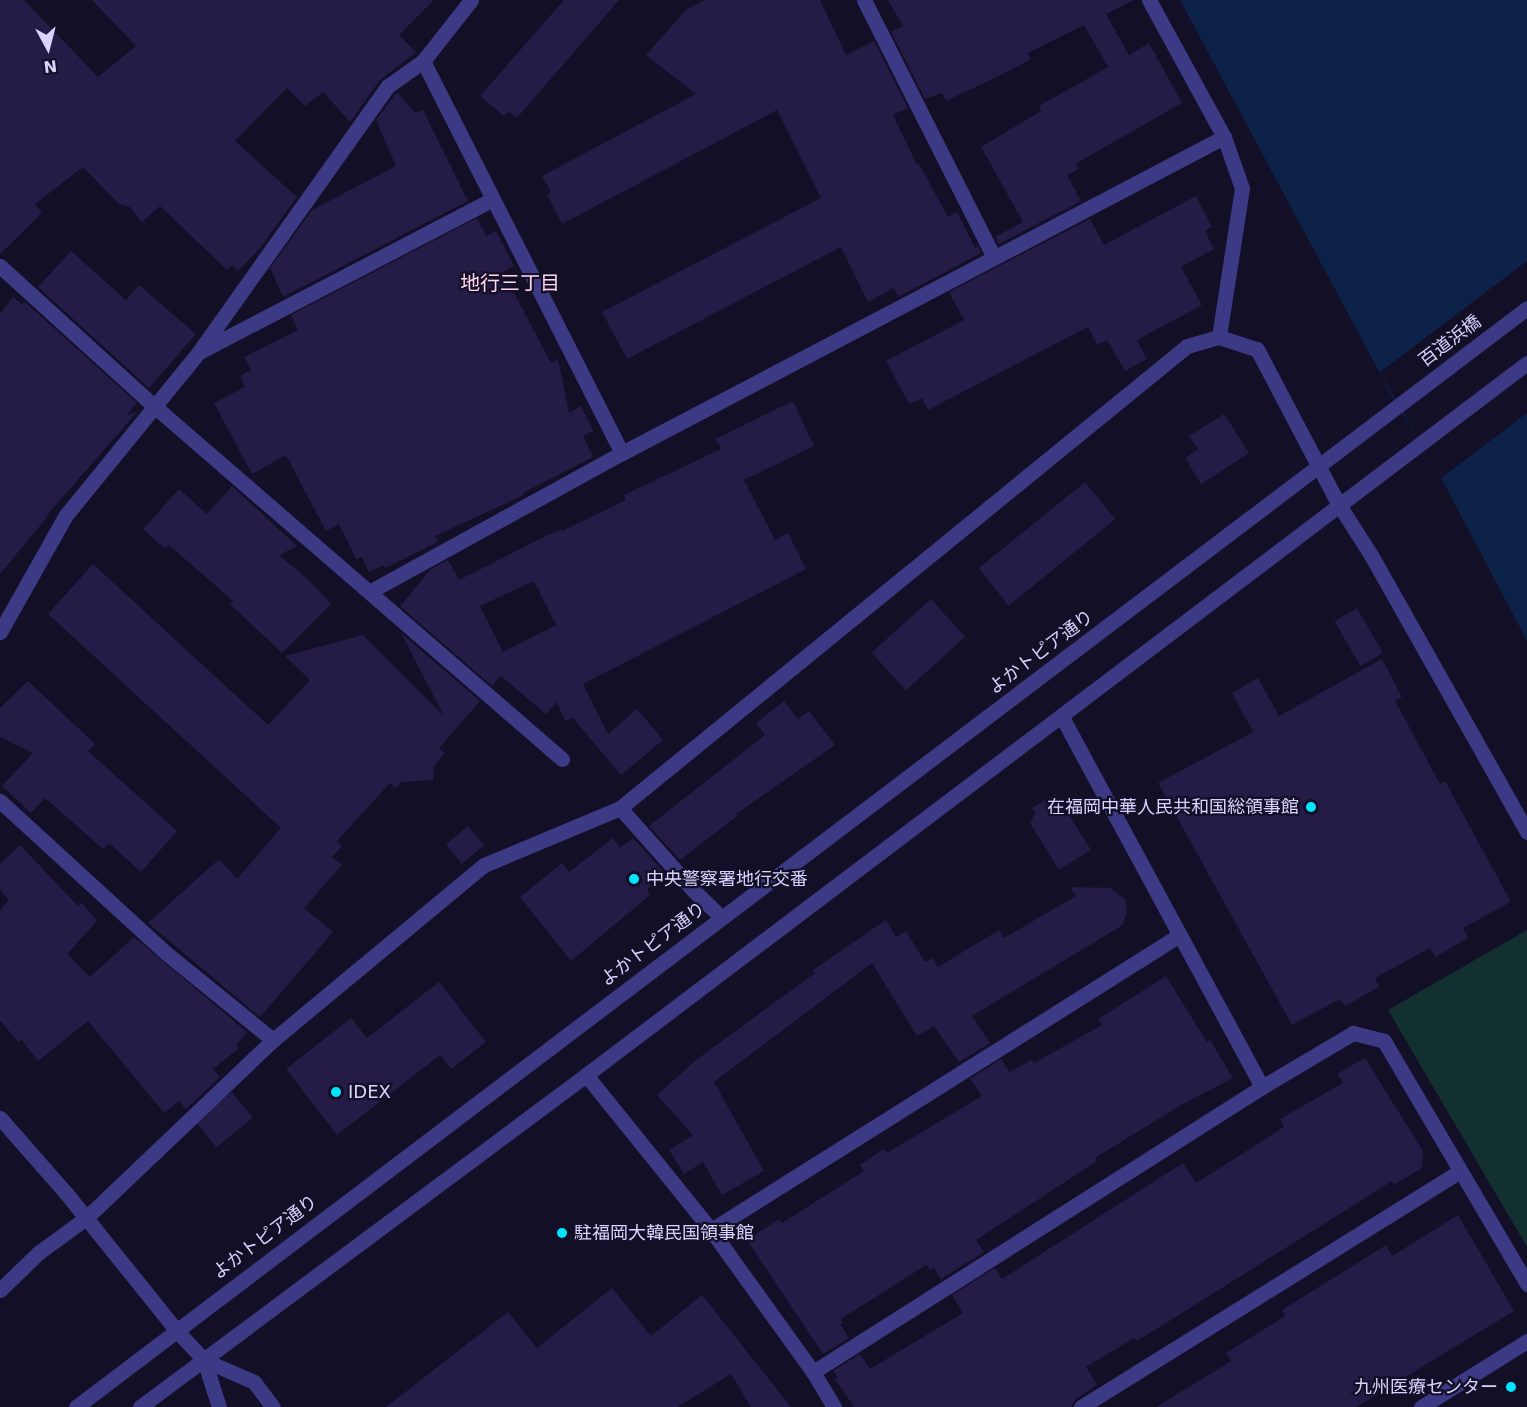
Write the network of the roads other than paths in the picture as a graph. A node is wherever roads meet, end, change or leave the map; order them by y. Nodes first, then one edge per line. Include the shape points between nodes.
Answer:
1 (471, 0) edge
2 (864, 0) edge
3 (1149, 0) edge
4 (423, 61) junction
5 (1224, 137) junction
6 (491, 200) junction
7 (994, 257) junction
8 (0, 266) edge
9 (1527, 308) edge
10 (1219, 337) junction
11 (198, 353) junction
12 (1527, 363) edge
13 (153, 405) junction
14 (1397, 405) joint
15 (622, 453) junction
16 (1320, 466) junction
17 (1339, 505) junction
18 (369, 592) junction
19 (0, 632) edge
20 (1061, 716) junction
21 (562, 759) dead end
22 (0, 801) edge
23 (620, 808) junction
24 (1527, 832) edge
25 (721, 917) junction
26 (1178, 936) junction
27 (273, 1040) junction
28 (585, 1075) junction
29 (1262, 1087) junction
30 (0, 1118) edge
31 (1459, 1172) junction
32 (86, 1218) junction
33 (711, 1230) junction
34 (1527, 1284) edge
35 (0, 1290) edge
36 (176, 1330) junction
37 (1527, 1341) edge
38 (204, 1360) junction
39 (813, 1372) junction
40 (76, 1407) edge
41 (140, 1407) edge
42 (219, 1407) edge
43 (273, 1407) edge
44 (834, 1407) edge
45 (1081, 1407) edge
46 (1421, 1407) edge

1 - 4 street
2 - 7 street
3 - 5 street
4 - 6 street
4 - 11 street via 388,86
5 - 7 street
5 - 10 street via 1242,188
6 - 11 street
6 - 15 street
7 - 15 street
8 - 13 street
9 - 14 street, 百道浜橋
10 - 16 street via 1257,349
10 - 23 street via 1187,346
11 - 13 street
12 - 17 street
13 - 18 street
13 - 19 street via 66,515
14 - 16 street, よかトピア通り
15 - 18 street
16 - 17 street
16 - 25 street, よかトピア通り
17 - 20 street
17 - 24 street
18 - 21 street
20 - 26 street
20 - 28 street
22 - 27 street via 166,953
23 - 25 street
23 - 27 street via 484,865
25 - 36 street, よかトピア通り
26 - 29 street
26 - 33 street
27 - 32 street
28 - 33 street
28 - 38 street
29 - 31 street via 1353,1033 1384,1041
29 - 39 street
30 - 32 street
31 - 34 street
31 - 45 street
32 - 35 street via 38,1253
32 - 36 street
33 - 39 street
36 - 38 street
36 - 40 street, よかトピア通り
37 - 46 street
38 - 41 street
38 - 42 street
38 - 43 street via 254,1382
39 - 44 street

